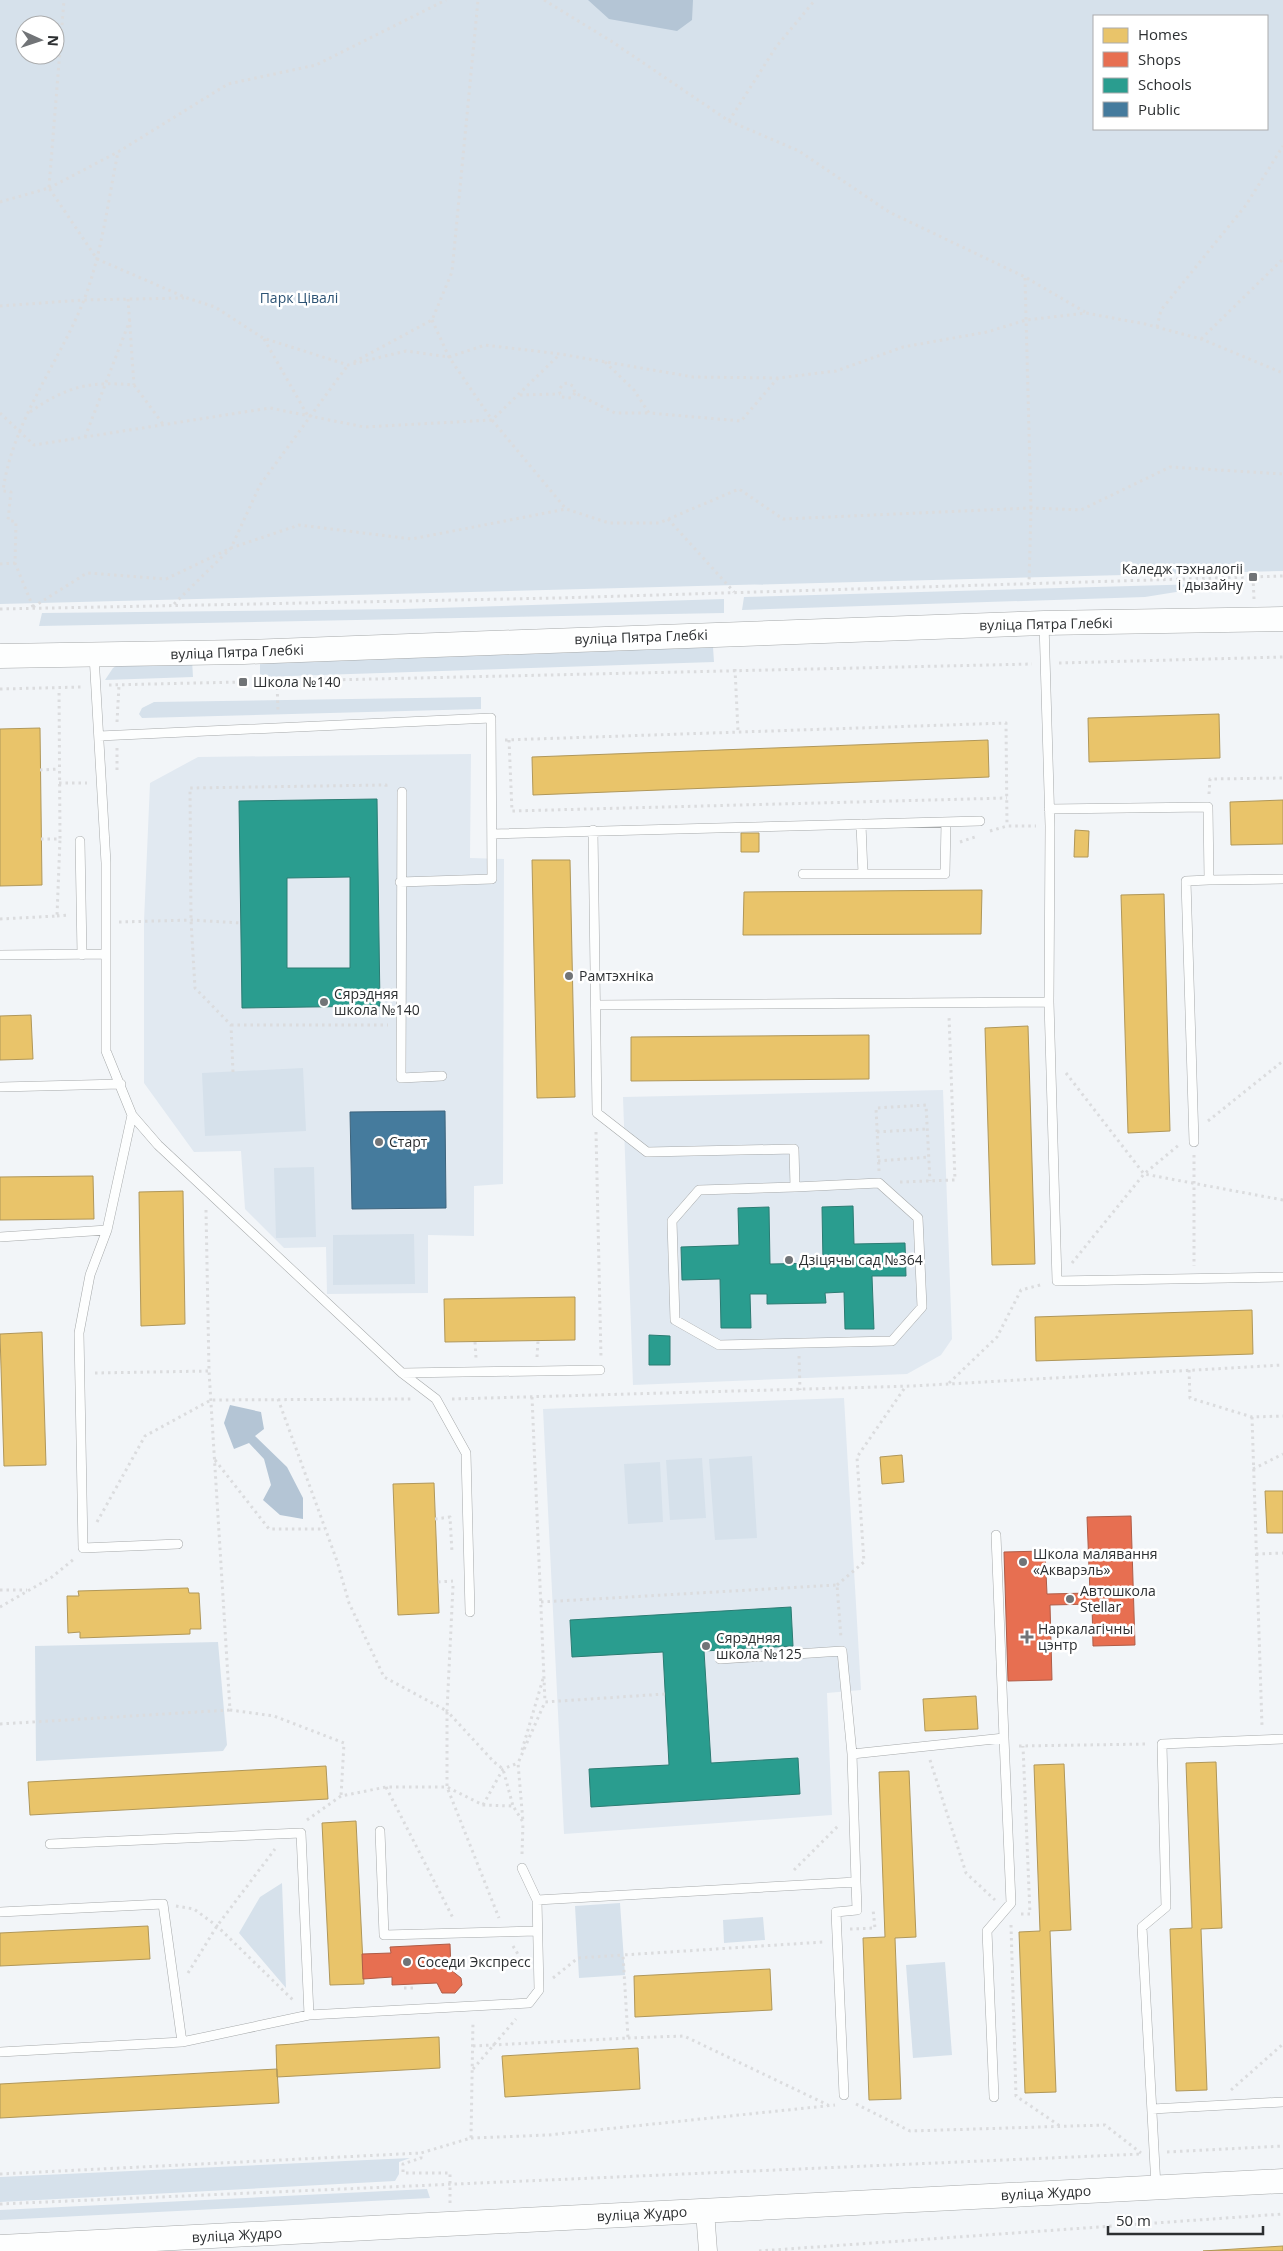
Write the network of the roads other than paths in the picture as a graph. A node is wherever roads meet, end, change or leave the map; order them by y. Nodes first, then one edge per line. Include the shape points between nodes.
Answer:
1 (1283, 619) edge
2 (1044, 623) junction
3 (94, 655) junction
4 (0, 656) edge
5 (99, 736) junction
6 (402, 792) dead end
7 (1049, 809) junction
8 (980, 821) dead end
9 (946, 822) junction
10 (861, 824) junction
11 (594, 830) junction
12 (493, 834) junction
13 (80, 841) dead end
14 (803, 874) dead end
15 (863, 874) junction
16 (1283, 879) edge
17 (1209, 880) junction
18 (400, 882) junction
19 (105, 954) junction
20 (0, 955) edge
21 (82, 955) junction
22 (1049, 1002) junction
23 (596, 1005) junction
24 (442, 1076) dead end
25 (121, 1084) junction
26 (0, 1086) edge
27 (132, 1115) junction
28 (1194, 1142) road end
29 (795, 1187) junction
30 (107, 1230) junction
31 (0, 1236) edge
32 (1283, 1277) edge
33 (600, 1370) dead end
34 (402, 1373) junction
35 (996, 1535) dead end
36 (178, 1544) dead end
37 (470, 1612) dead end
38 (720, 1659) dead end
39 (1283, 1739) edge
40 (1004, 1742) junction
41 (852, 1754) junction
42 (380, 1831) dead end
43 (50, 1844) dead end
44 (522, 1868) road end
45 (856, 1882) junction
46 (537, 1900) junction
47 (0, 1912) edge
48 (537, 1930) junction
49 (309, 2016) junction
50 (182, 2042) junction
51 (0, 2052) edge
52 (994, 2097) dead end
53 (846, 2100) road end
54 (1283, 2102) edge
55 (1152, 2109) junction
56 (1283, 2181) edge
57 (1156, 2188) junction
58 (705, 2211) junction
59 (0, 2247) edge
60 (708, 2251) edge

1 - 2 main road, вуліца Пятра Глебкі
2 - 3 main road, вуліца Пятра Глебкі
2 - 7 lane
3 - 4 main road, вуліца Пятра Глебкі
3 - 5 lane
5 - 12 lane via 491,718
5 - 19 lane via 106,863
6 - 18 lane
7 - 17 lane via 1208,807
7 - 22 lane
8 - 9 lane
9 - 10 lane
9 - 15 lane via 945,874
10 - 11 lane
10 - 15 lane
11 - 12 lane
11 - 23 lane
12 - 18 lane via 492,879
13 - 21 lane
14 - 15 lane
16 - 17 lane
17 - 28 lane via 1186,881
18 - 24 lane via 400,1078
19 - 21 lane
19 - 25 lane via 106,1051
20 - 21 lane
22 - 23 lane
22 - 32 lane via 1057,1282
23 - 29 lane via 597,1113 647,1152 794,1149
25 - 26 lane
25 - 27 lane
27 - 30 lane
27 - 34 lane via 158,1145
29 - 29 lane via 879,1183 918,1218 922,1307 892,1341 719,1345 675,1320 672,1221 699,1190
30 - 31 lane
30 - 36 lane via 88,1285 78,1333 83,1548
33 - 34 lane
34 - 37 lane via 436,1399 466,1453
35 - 40 lane
38 - 41 lane via 842,1651
39 - 55 lane via 1162,1744 1166,1907 1142,1927
40 - 41 lane
40 - 52 lane via 1011,1903 1008,1912 987,1931
41 - 45 lane
42 - 48 lane via 384,1935
43 - 49 lane via 301,1833
44 - 46 lane
45 - 46 lane
45 - 53 lane via 857,1910 836,1912
46 - 48 lane
47 - 50 lane via 164,1904
48 - 49 lane via 539,1990 529,2002
49 - 50 lane
50 - 51 lane
54 - 55 lane
55 - 57 lane
56 - 57 main road, вуліца Жудро
57 - 58 main road, вуліца Жудро
58 - 59 main road, вуліца Жудро
58 - 60 street

